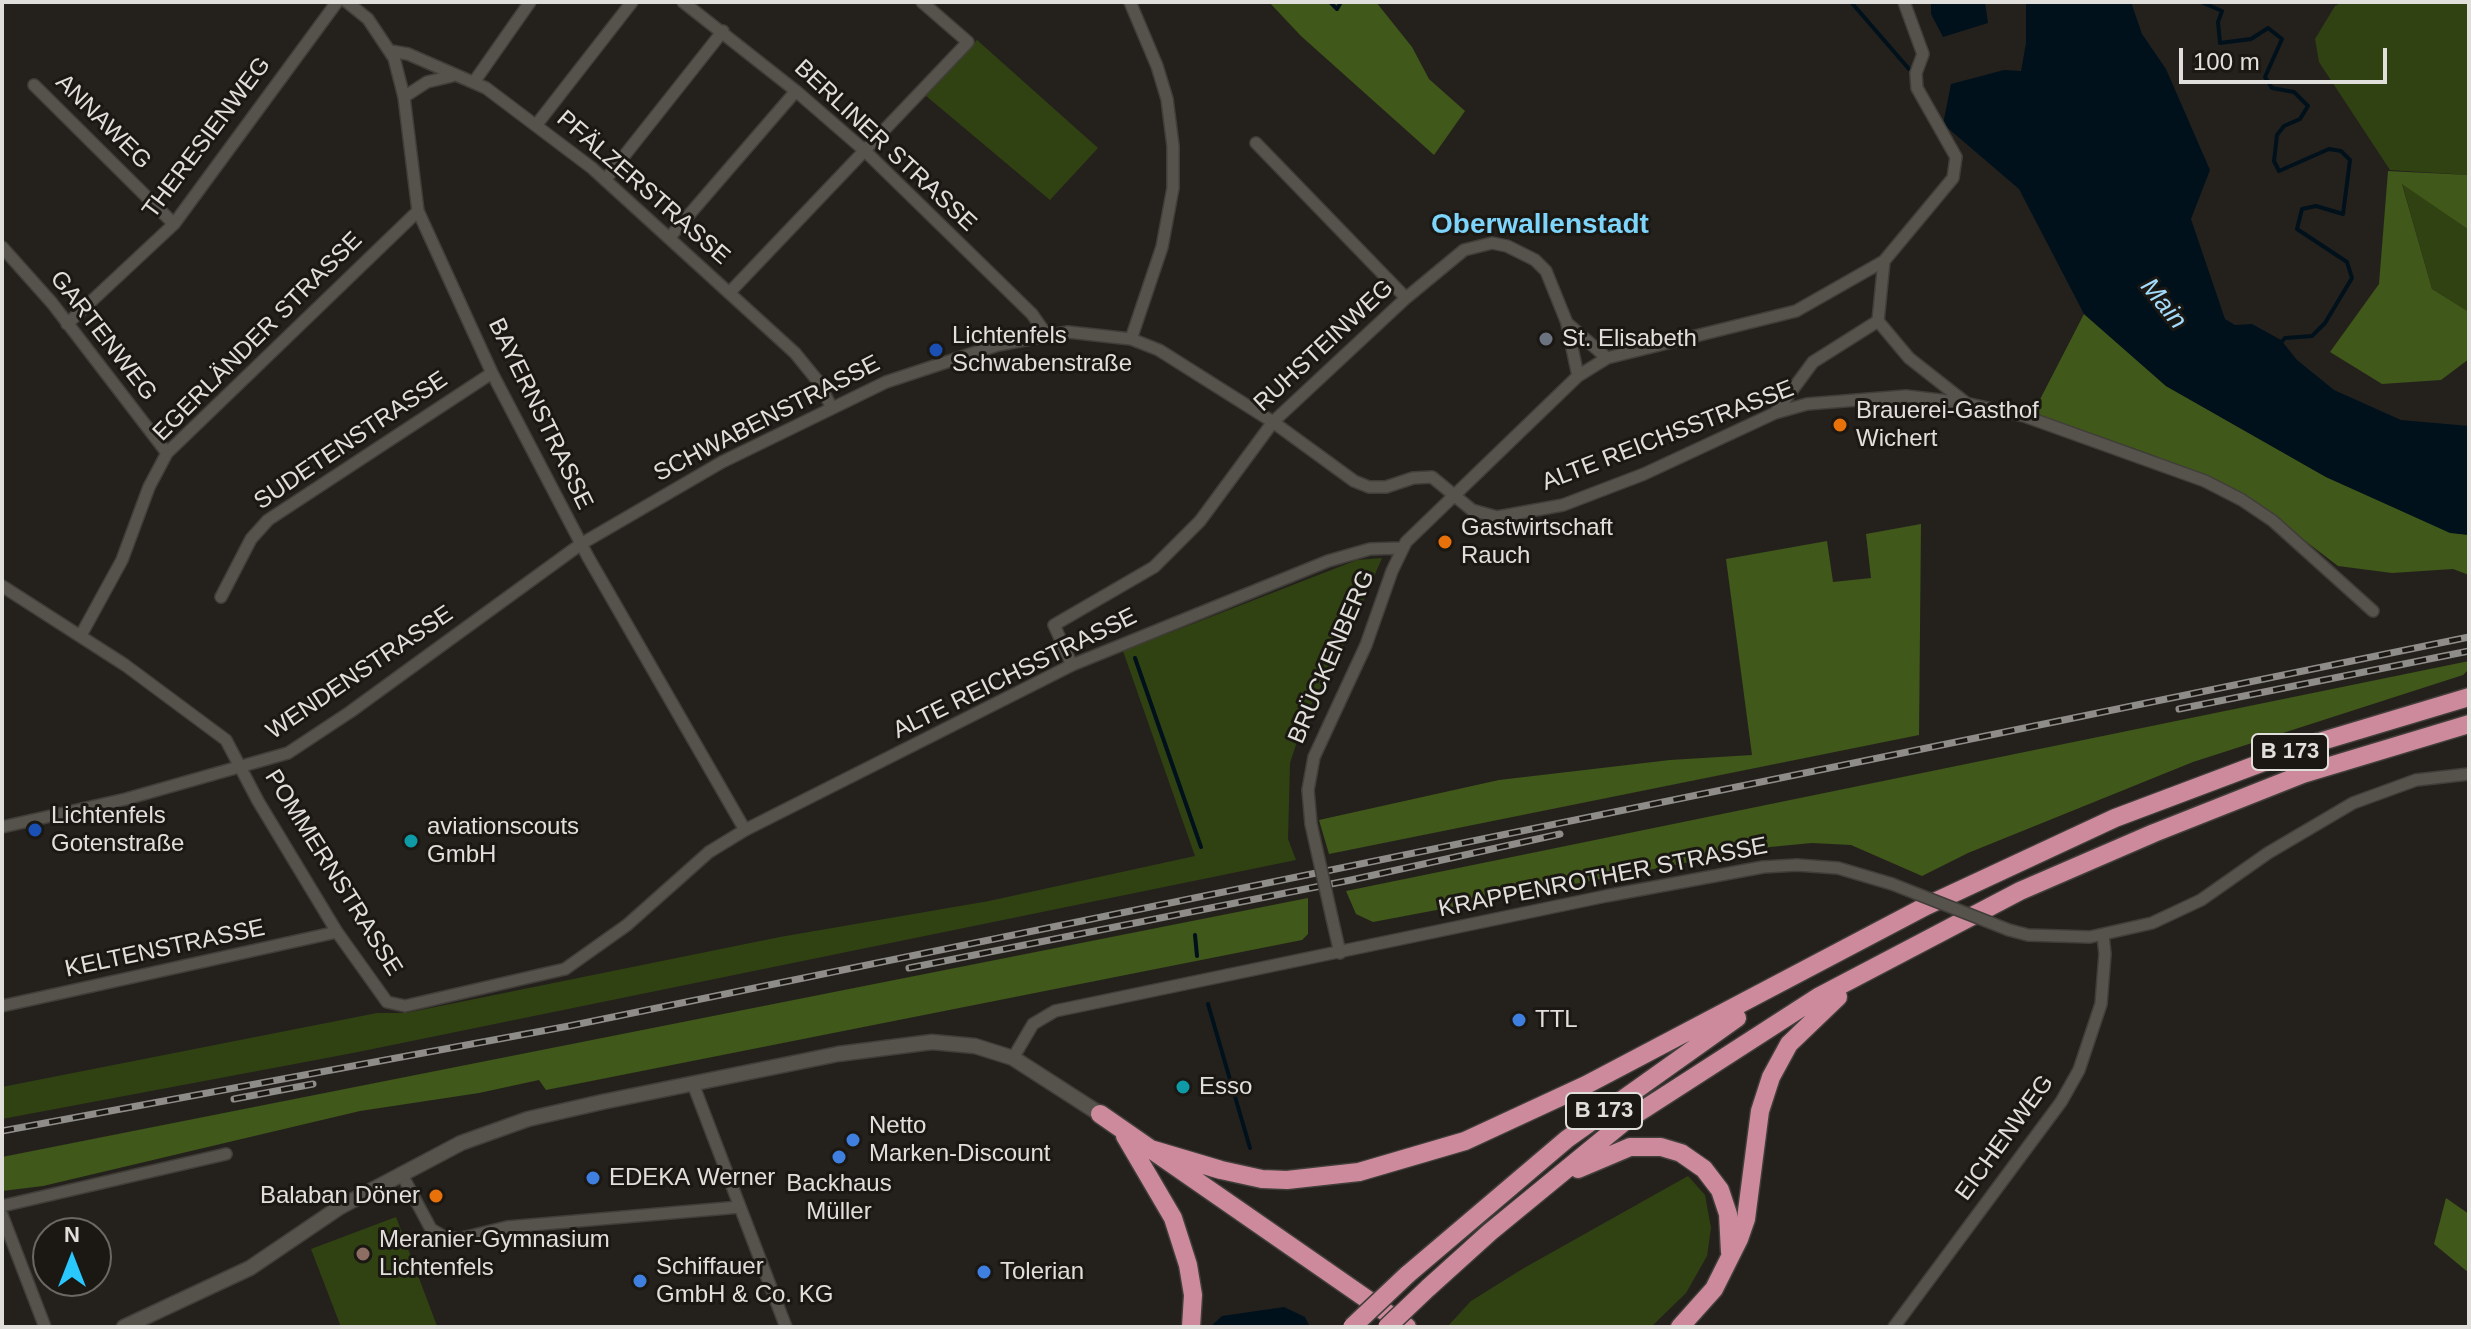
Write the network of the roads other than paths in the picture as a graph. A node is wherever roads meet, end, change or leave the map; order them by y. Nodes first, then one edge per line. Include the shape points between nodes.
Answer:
1 (337, 2) edge
2 (347, 2) edge
3 (530, 2) edge
4 (632, 2) edge
5 (683, 2) edge
6 (922, 2) edge
7 (1130, 2) edge
8 (1904, 2) edge
9 (723, 31) junction
10 (391, 51) junction
11 (452, 76) junction
12 (474, 82) junction
13 (34, 85) dead end
14 (796, 91) junction
15 (404, 97) junction
16 (537, 124) junction
17 (1256, 143) dead end
18 (864, 150) junction
19 (605, 180) junction
20 (418, 211) junction
21 (174, 224) junction
22 (669, 238) junction
23 (2, 247) edge
24 (1884, 261) junction
25 (729, 293) junction
26 (1406, 298) junction
27 (1878, 321) junction
28 (1567, 323) junction
29 (67, 324) junction
30 (1046, 334) junction
31 (1131, 339) junction
32 (1607, 358) junction
33 (492, 373) junction
34 (1578, 376) junction
35 (1965, 403) junction
36 (831, 406) junction
37 (1775, 413) junction
38 (1273, 422) junction
39 (167, 453) junction
40 (1456, 494) junction
41 (581, 544) junction
42 (1401, 548) junction
43 (2, 586) edge
44 (221, 597) dead end
45 (2373, 611) dead end
46 (81, 635) junction
47 (1072, 665) junction
48 (2469, 697) edge
49 (2469, 724) edge
50 (242, 767) junction
51 (2469, 774) edge
52 (2, 827) edge
53 (745, 830) junction
54 (337, 932) junction
55 (2103, 935) junction
56 (1340, 953) junction
57 (1899, 953) junction
58 (1817, 966) junction
59 (387, 1002) joint
60 (2, 1006) edge
61 (1013, 1058) junction
62 (693, 1084) junction
63 (1100, 1114) joint
64 (1119, 1127) junction
65 (1147, 1148) junction
66 (226, 1154) dead end
67 (401, 1173) junction
68 (1544, 1187) junction
69 (2, 1206) edge
70 (740, 1207) junction
71 (2, 1215) edge
72 (1729, 1260) junction
73 (45, 1327) edge
74 (124, 1327) edge
75 (786, 1327) edge
76 (1191, 1327) edge
77 (1352, 1327) edge
78 (1387, 1327) edge
79 (1407, 1327) edge
80 (1680, 1327) edge
81 (1894, 1327) edge

1 - 21 street, THERESIENWEG
2 - 10 street, BAYERNSTRASSE via 368,19
3 - 12 street
4 - 16 street
5 - 9 street, BERLINER STRASSE
6 - 18 street via 968,42
7 - 31 street via 1167,99 1173,146 1173,188 1162,247
8 - 24 street via 1923,54 1917,88 1956,157 1953,178
9 - 14 street, BERLINER STRASSE
9 - 19 street
10 - 11 street, PFÄLZERSTRASSE
10 - 15 street, BAYERNSTRASSE
11 - 12 street, PFÄLZERSTRASSE
11 - 15 street via 427,82
12 - 16 street, PFÄLZERSTRASSE
13 - 21 street, ANNAWEG
14 - 18 street, BERLINER STRASSE
14 - 22 street
15 - 20 street, BAYERNSTRASSE
16 - 19 street, PFÄLZERSTRASSE
17 - 26 street
18 - 25 street
18 - 30 street, BERLINER STRASSE via 1032,314
19 - 22 street, PFÄLZERSTRASSE
20 - 33 street, BAYERNSTRASSE
20 - 39 street, EGERLÄNDER STRASSE
21 - 29 street, THERESIENWEG
22 - 25 street, PFÄLZERSTRASSE
23 - 29 street, GARTENWEG
24 - 27 street
24 - 32 street, BRÜCKENBERG via 1796,311
25 - 36 street, PFÄLZERSTRASSE via 795,353
26 - 28 street, RUHSTEINWEG via 1464,250 1492,243 1524,252 1546,271
26 - 38 street, RUHSTEINWEG
27 - 35 street via 1909,358
27 - 37 street via 1813,362
28 - 32 street
28 - 34 street
29 - 39 street, GARTENWEG
30 - 31 street, SCHWABENSTRASSE via 1088,331
30 - 36 street, SCHWABENSTRASSE via 945,360
31 - 38 street, SCHWABENSTRASSE via 1193,369
32 - 34 street, BRÜCKENBERG
33 - 41 street, BAYERNSTRASSE
33 - 44 street, SUDETENSTRASSE via 268,520 251,539
34 - 40 street, BRÜCKENBERG
35 - 37 street, ALTE REICHSSTRASSE via 1906,396 1851,398
35 - 45 street, ALTE REICHSSTRASSE via 2024,416 2205,481 2273,521
36 - 41 street, SCHWABENSTRASSE
37 - 40 street, ALTE REICHSSTRASSE via 1563,505 1497,517 1472,510
38 - 40 street, SCHWABENSTRASSE via 1369,487 1432,477
38 - 47 street, RUHSTEINWEG via 1200,521 1154,567 1054,625
39 - 46 street, EGERLÄNDER STRASSE via 122,560
40 - 42 street, BRÜCKENBERG
41 - 50 street, WENDENSTRASSE via 288,753
41 - 53 street, BAYERNSTRASSE
42 - 47 street, ALTE REICHSSTRASSE via 1370,549 1328,561
42 - 56 street, BRÜCKENBERG, bridge via 1366,645 1314,757 1308,790
43 - 46 street, POMMERNSTRASSE
46 - 50 street, POMMERNSTRASSE via 219,734
47 - 53 street, ALTE REICHSSTRASSE
48 - 58 highway, B 173 via 2309,745 2115,818 1926,906
49 - 57 highway, B 173 via 2232,801 2020,891
50 - 52 street, WENDENSTRASSE
50 - 54 street, POMMERNSTRASSE
51 - 55 street, KRAPPENROTHER STRASSE via 2416,780 2353,803 2173,915
53 - 59 street, ALTE REICHSSTRASSE via 709,852 627,925 565,969 405,1006
54 - 59 street, POMMERNSTRASSE
54 - 60 street, KELTENSTRASSE
55 - 56 street, KRAPPENROTHER STRASSE, bridge via 2055,937 2009,930 1892,884 1838,868 1797,865 1538,909
55 - 81 street, EICHENWEG via 2101,1004 2092,1037 2061,1102
56 - 61 street, KRAPPENROTHER STRASSE via 1047,1013 1033,1024
57 - 68 highway, B 173 via 1734,1049 1624,1122
57 - 72 highway via 1823,1008 1789,1044 1760,1111 1746,1219
58 - 65 highway via 1517,1119 1385,1167 1333,1177 1262,1179
58 - 77 highway, B 173, bridge via 1567,1139
61 - 62 street via 975,1046 893,1045
61 - 63 street
62 - 67 street via 528,1119 461,1143
62 - 70 street
63 - 64 highway
64 - 65 highway
64 - 76 highway via 1173,1218 1193,1295
65 - 79 highway
66 - 69 street
67 - 70 street via 431,1229 446,1238 507,1227
67 - 74 street via 250,1268
68 - 72 highway via 1630,1147 1681,1153 1704,1169 1720,1190 1728,1214
68 - 78 highway, B 173, bridge
70 - 75 street
71 - 73 street
72 - 80 highway via 1714,1289

